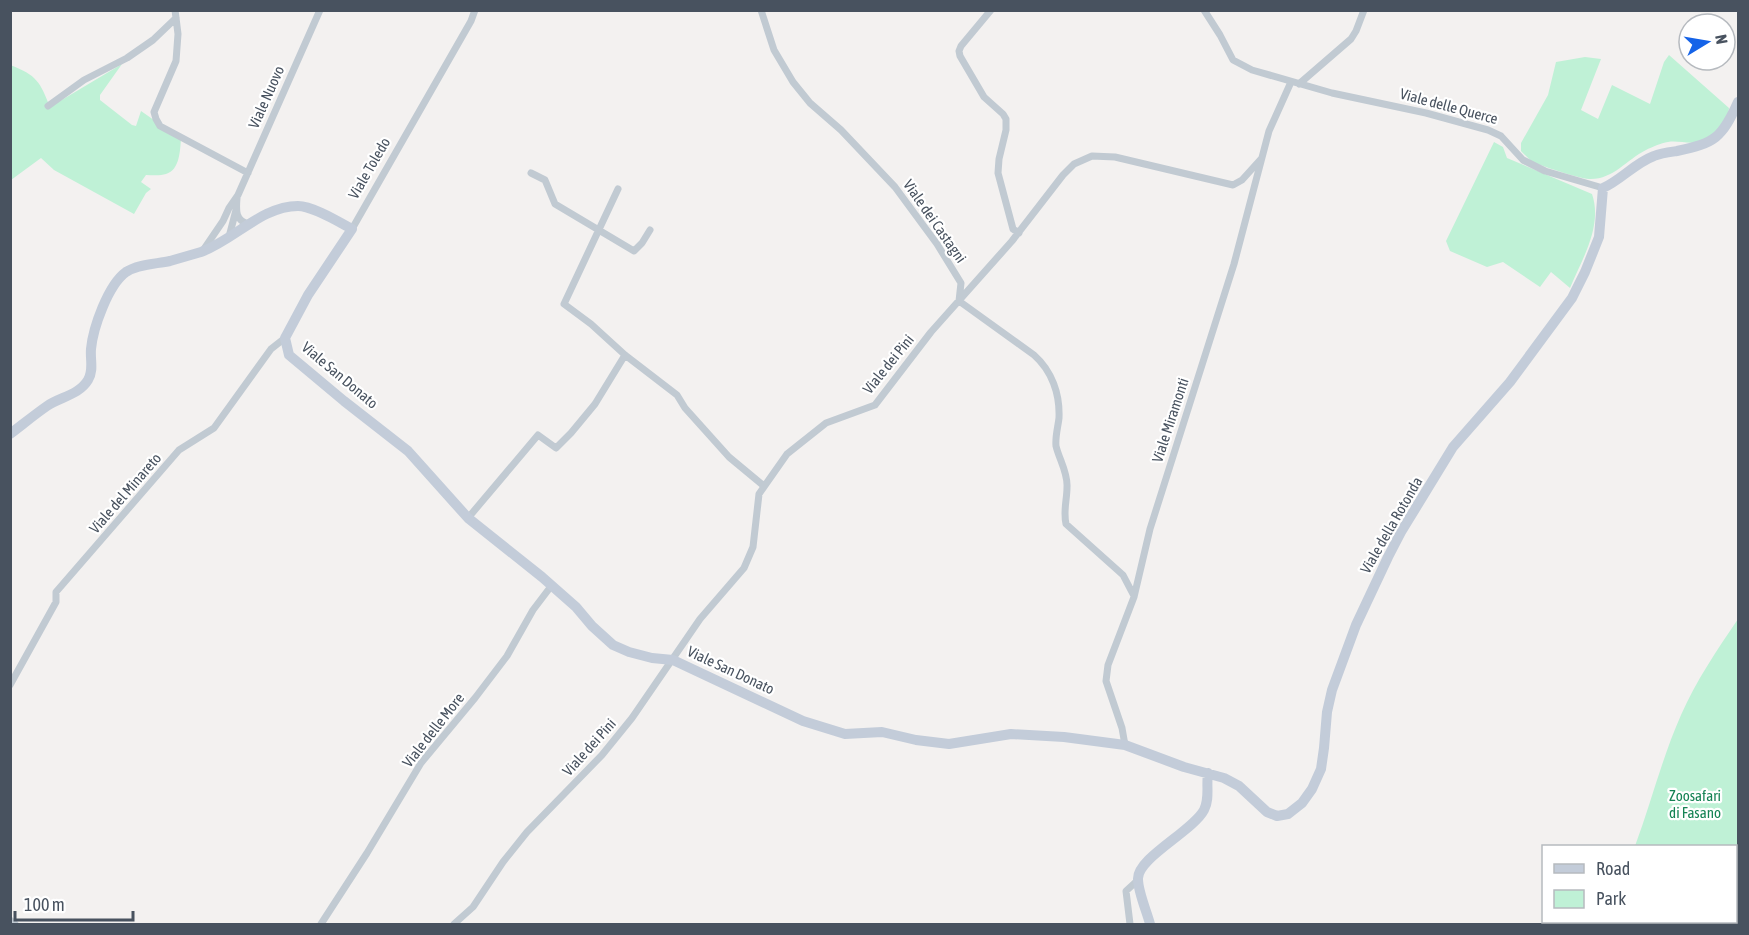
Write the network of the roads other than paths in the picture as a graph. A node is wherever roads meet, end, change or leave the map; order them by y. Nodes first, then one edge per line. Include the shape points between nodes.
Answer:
1 (320, 10) edge
2 (475, 10) edge
3 (761, 10) edge
4 (991, 10) edge
5 (1204, 10) edge
6 (1364, 10) edge
7 (176, 14) edge
8 (1295, 83) junction
9 (1738, 102) edge
10 (48, 106) dead end
11 (1261, 159) junction
12 (248, 173) junction
13 (531, 173) dead end
14 (1603, 188) junction
15 (618, 189) dead end
16 (238, 195) junction
17 (236, 210) junction
18 (224, 221) junction
19 (251, 224) junction
20 (352, 229) junction
21 (599, 230) junction
22 (650, 230) dead end
23 (1019, 233) junction
24 (229, 237) junction
25 (203, 251) junction
26 (959, 301) junction
27 (285, 338) junction
28 (625, 356) junction
29 (10, 434) edge
30 (764, 486) junction
31 (468, 518) junction
32 (552, 585) junction
33 (1134, 597) junction
34 (673, 660) junction
35 (10, 685) edge
36 (1125, 745) junction
37 (1208, 773) junction
38 (1138, 880) junction
39 (10, 920) edge
40 (323, 922) edge
41 (15, 924) edge
42 (454, 924) edge
43 (1130, 924) edge
44 (1150, 924) edge

1 - 12 street, Viale Nuovo
2 - 20 street, Viale Toledo
3 - 26 street, Viale dei Castagni via 774,50 793,82 895,187 961,283
4 - 23 street via 959,51 984,97 1006,119 998,173 1013,229
5 - 8 street, Viale delle Querce via 1233,60
6 - 8 street via 1351,39
7 - 10 street via 153,40
7 - 12 street via 176,61 154,112 156,119 160,126
8 - 11 street, Viale Miramonti via 1281,104
8 - 14 street, Viale delle Querce via 1488,130 1501,136 1523,160 1545,171
9 - 14 street via 1720,135 1703,146 1654,156
11 - 23 street, Viale dei Pini via 1233,185 1115,157 1092,156 1074,164 1063,175
11 - 33 street, Viale Miramonti via 1234,264 1150,529
12 - 16 street, Viale Nuovo
13 - 21 street via 545,180 555,204
14 - 37 street, Viale della Rotonda via 1599,237 1572,298 1510,382 1453,447 1401,532 1371,592 1332,690 1320,768 1312,789 1288,814 1277,816 1267,812 1239,786
15 - 21 street
16 - 17 street, Viale Nuovo
16 - 18 street, Viale Nuovo
17 - 19 street via 243,223
17 - 24 street, Viale Nuovo
18 - 24 street
18 - 25 street, Viale Nuovo
19 - 20 street via 280,208 300,206
19 - 24 street
20 - 27 street, Viale Toledo
21 - 22 street via 634,251
21 - 28 street via 564,304
23 - 26 street, Viale dei Pini
24 - 25 street
25 - 29 street via 126,272 114,287 93,334 92,371 83,388 49,405
26 - 30 street, Viale dei Pini via 874,405 826,423 787,454
26 - 33 street via 1044,363 1055,386 1059,415 1056,442 1068,484 1066,524 1124,575
27 - 31 street, Viale San Donato via 289,355 408,451
27 - 35 street, Viale del Minareto via 271,350 214,428 179,450 57,592 56,602
28 - 30 street via 677,395 729,457
28 - 31 street via 571,433 556,448 538,435
30 - 34 street, Viale dei Pini via 759,494 753,547 744,568 700,619
31 - 32 street, Viale San Donato
32 - 34 street, Viale San Donato via 613,645 652,658
32 - 40 street, Viale delle More via 507,656 421,762
33 - 36 street, Viale Miramonti via 1108,665 1106,681
34 - 36 street, Viale San Donato via 803,721 845,734 882,732 949,744 1011,734
34 - 42 street, Viale dei Pini via 602,755 527,832 473,907
36 - 37 street, Viale San Donato
37 - 38 street via 1204,810 1144,864
38 - 43 street via 1126,891
38 - 44 street
39 - 41 street

